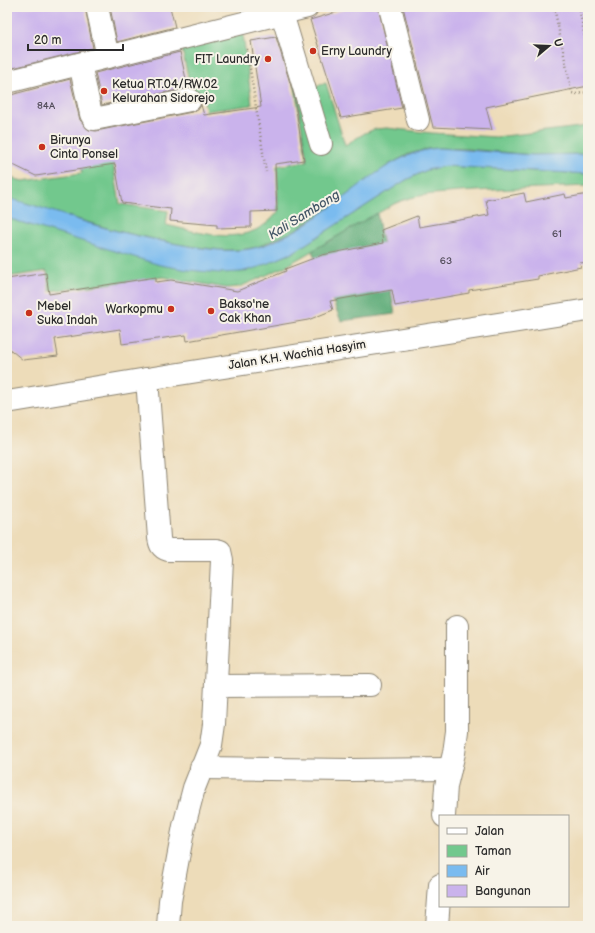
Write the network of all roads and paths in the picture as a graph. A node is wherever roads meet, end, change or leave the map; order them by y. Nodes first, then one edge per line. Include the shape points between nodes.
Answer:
1 (97, 7) edge
2 (307, 7) edge
3 (390, 7) edge
4 (554, 7) edge
5 (579, 7) edge
6 (280, 10) edge
7 (243, 23) junction
8 (588, 53) edge
9 (108, 57) junction
10 (80, 64) junction
11 (7, 82) edge
12 (588, 92) edge
13 (190, 100) dead end
14 (418, 120) dead end
15 (321, 144) dead end
16 (266, 172) dead end
17 (588, 310) edge
18 (147, 379) junction
19 (7, 402) edge
20 (457, 626) dead end
21 (216, 686) junction
22 (370, 686) dead end
23 (201, 768) junction
24 (450, 769) junction
25 (444, 815) edge
26 (439, 899) edge
27 (168, 926) edge
28 (437, 926) edge

1 - 9 street
2 - 6 street
3 - 14 street
4 - 12 path via 572,93
5 - 8 path
6 - 7 street
6 - 15 street
7 - 9 street
7 - 16 path
9 - 10 street
10 - 11 street
10 - 13 street via 94,119
17 - 18 street, Jalan K.H. Wachid Hasyim
18 - 19 street, Jalan K.H. Wachid Hasyim
18 - 21 street via 160,545 168,550 216,550 222,554
20 - 24 street via 457,731
21 - 22 street
21 - 23 street via 212,741
23 - 24 street
23 - 27 street via 189,802
24 - 25 street
26 - 28 street

